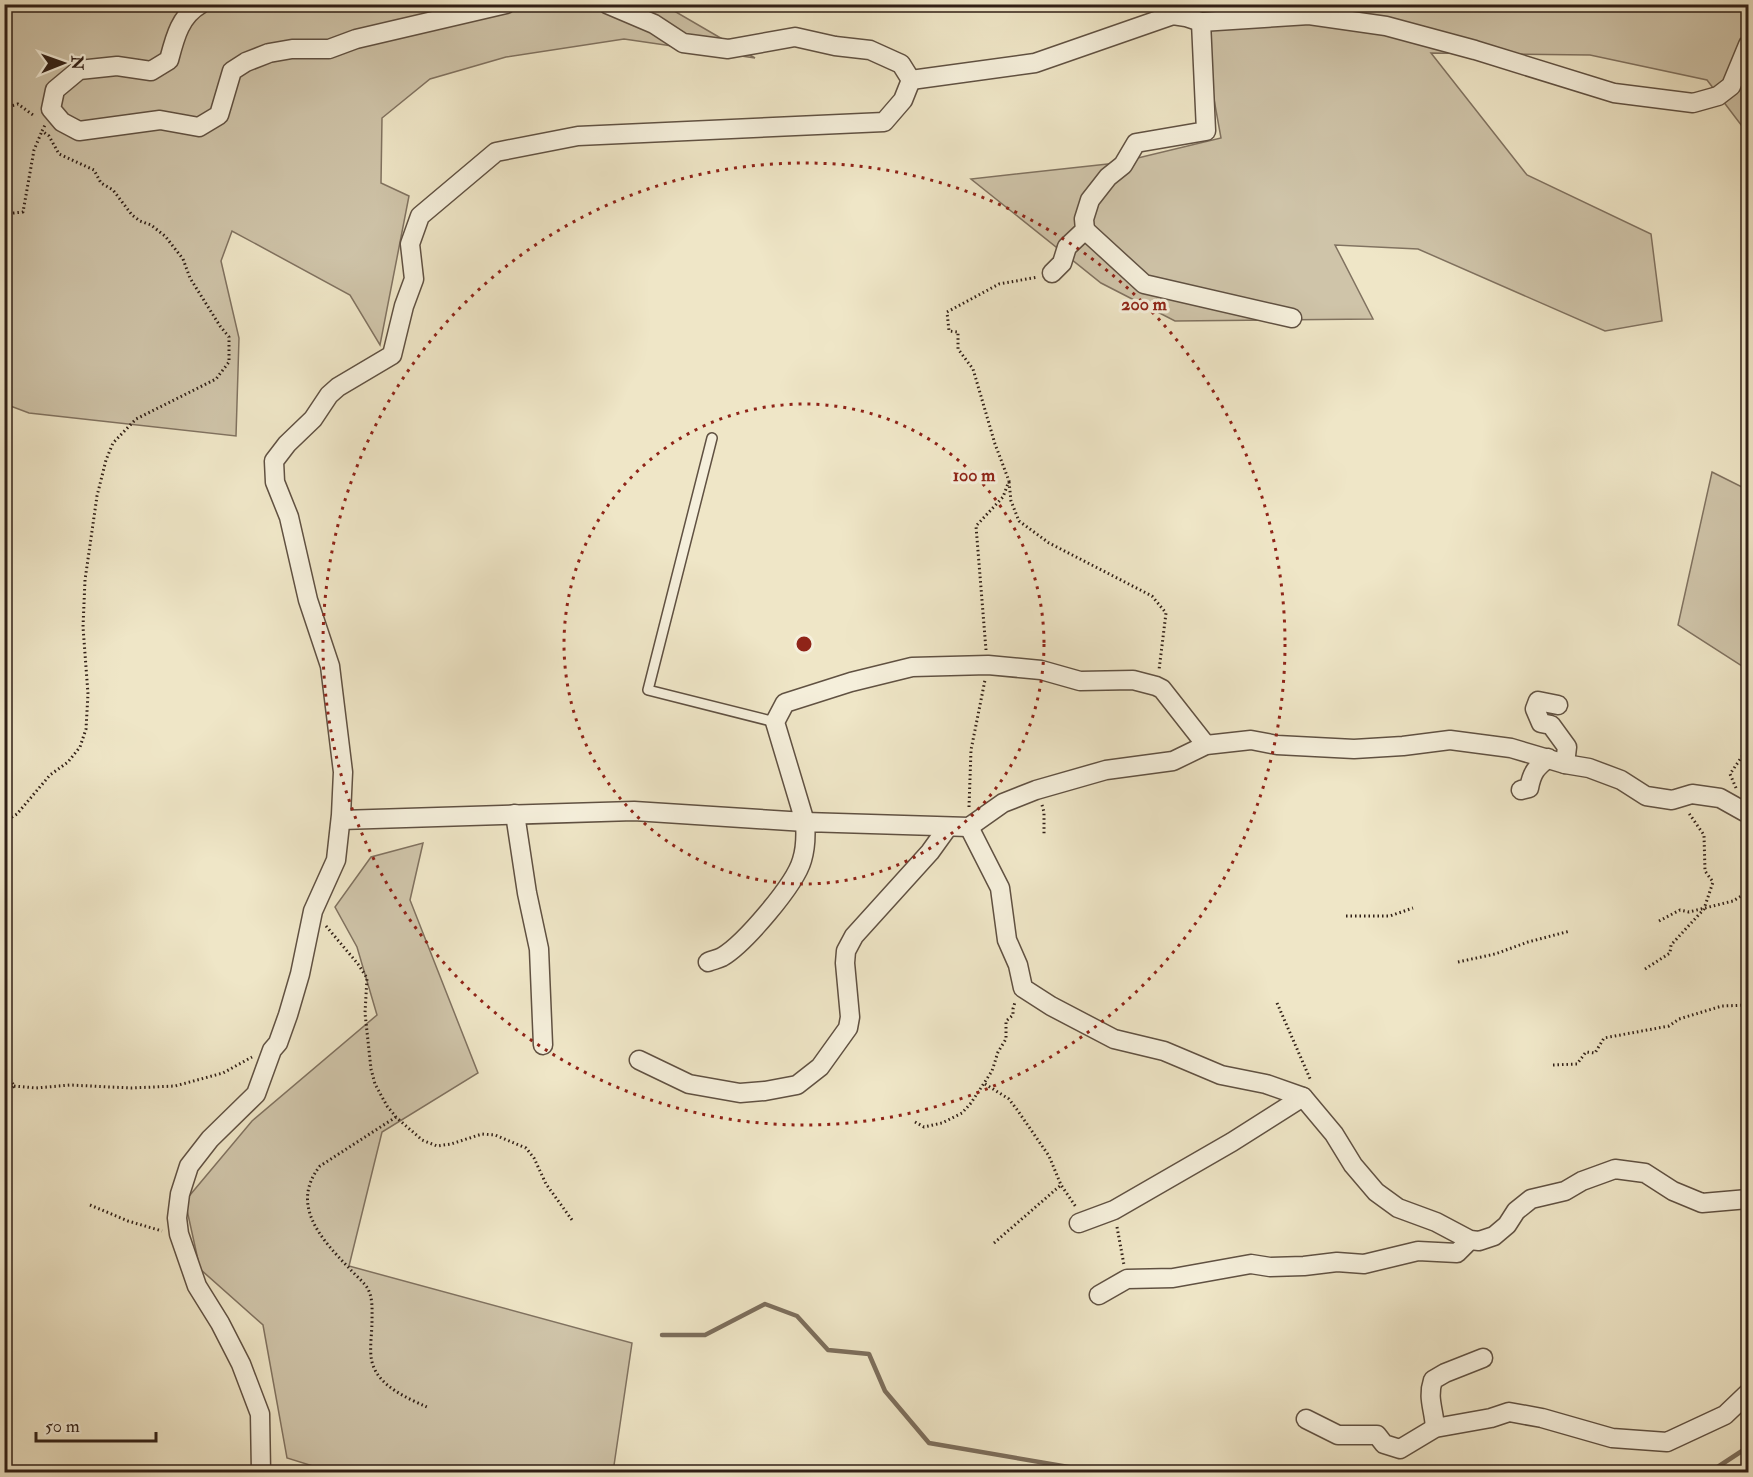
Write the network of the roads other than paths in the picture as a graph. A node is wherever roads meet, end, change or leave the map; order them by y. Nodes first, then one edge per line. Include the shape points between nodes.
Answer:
1 (201, 4) edge
2 (506, 4) edge
3 (608, 4) edge
4 (1196, 14) edge
5 (1749, 45) edge
6 (911, 80) junction
7 (1085, 230) junction
8 (1052, 273) road end
9 (1292, 318) dead end
10 (712, 438) dead end
11 (1558, 705) dead end
12 (775, 722) junction
13 (1206, 745) junction
14 (1556, 761) junction
15 (1521, 790) dead end
16 (1747, 812) edge
17 (515, 814) junction
18 (341, 820) junction
19 (805, 822) junction
20 (948, 827) junction
21 (969, 827) junction
22 (708, 962) dead end
23 (543, 1045) dead end
24 (639, 1060) dead end
25 (1303, 1097) junction
26 (1749, 1199) edge
27 (1079, 1223) road end
28 (1470, 1240) junction
29 (1099, 1295) dead end
30 (1483, 1358) dead end
31 (1749, 1393) edge
32 (1306, 1419) dead end
33 (1435, 1428) junction
34 (261, 1473) edge

1 - 2 street via 192,9 176,33 170,60 151,71 117,66 79,70 55,90 51,109 62,122 79,131 160,120 199,127 219,115 232,71 246,62 292,49 329,49 356,39
3 - 6 street via 654,24 683,44 728,49 795,37 870,50 901,64
4 - 5 street via 1309,15 1386,26 1614,93 1693,103 1718,96 1731,86
4 - 6 street via 1173,15 1035,63
4 - 7 street via 1206,130 1136,143 1123,165 1090,200
6 - 18 street via 903,100 884,122 578,136 496,152 420,216 410,244 414,279 392,355 328,395 313,419 274,461 275,482 289,517 308,600 330,666 343,772
7 - 8 street via 1067,247 1062,264
7 - 9 street via 1144,284
10 - 12 lane via 648,690
11 - 14 street via 1538,701 1534,709 1541,723 1551,725 1567,747
12 - 13 street via 785,703 851,682 912,667 988,665 1041,670 1080,681 1133,680 1156,686
12 - 19 street
13 - 14 street via 1251,740 1277,746 1354,749 1450,740 1511,748
13 - 21 street via 1173,762 1106,770 1036,789 1003,802
14 - 15 street via 1535,769 1529,788
14 - 16 street via 1622,780 1646,796 1672,800 1692,794 1720,798
17 - 18 street
17 - 19 street via 634,811
17 - 23 street via 539,949
18 - 34 street via 336,860 313,912 300,974 278,1042 256,1094 210,1139 189,1166 177,1218 178,1234 197,1286 241,1364 260,1414
19 - 20 street
19 - 22 street via 802,862 786,890 743,940
20 - 21 street
20 - 24 street via 854,936 846,951 848,1028 820,1067 797,1084 740,1093 689,1084
21 - 25 street via 1000,888 1007,940 1023,988 1114,1039 1164,1051 1221,1075
25 - 27 street via 1114,1210
25 - 28 street via 1376,1192 1398,1208
26 - 28 street via 1702,1203 1645,1173 1616,1169 1565,1191 1531,1199 1494,1236
28 - 29 street via 1456,1253 1418,1251 1364,1264 1251,1264 1173,1278 1127,1279
30 - 33 street via 1433,1380 1429,1393
31 - 33 street via 1725,1415 1667,1442 1612,1438 1509,1412
32 - 33 street via 1338,1435 1377,1436 1384,1444 1400,1449

